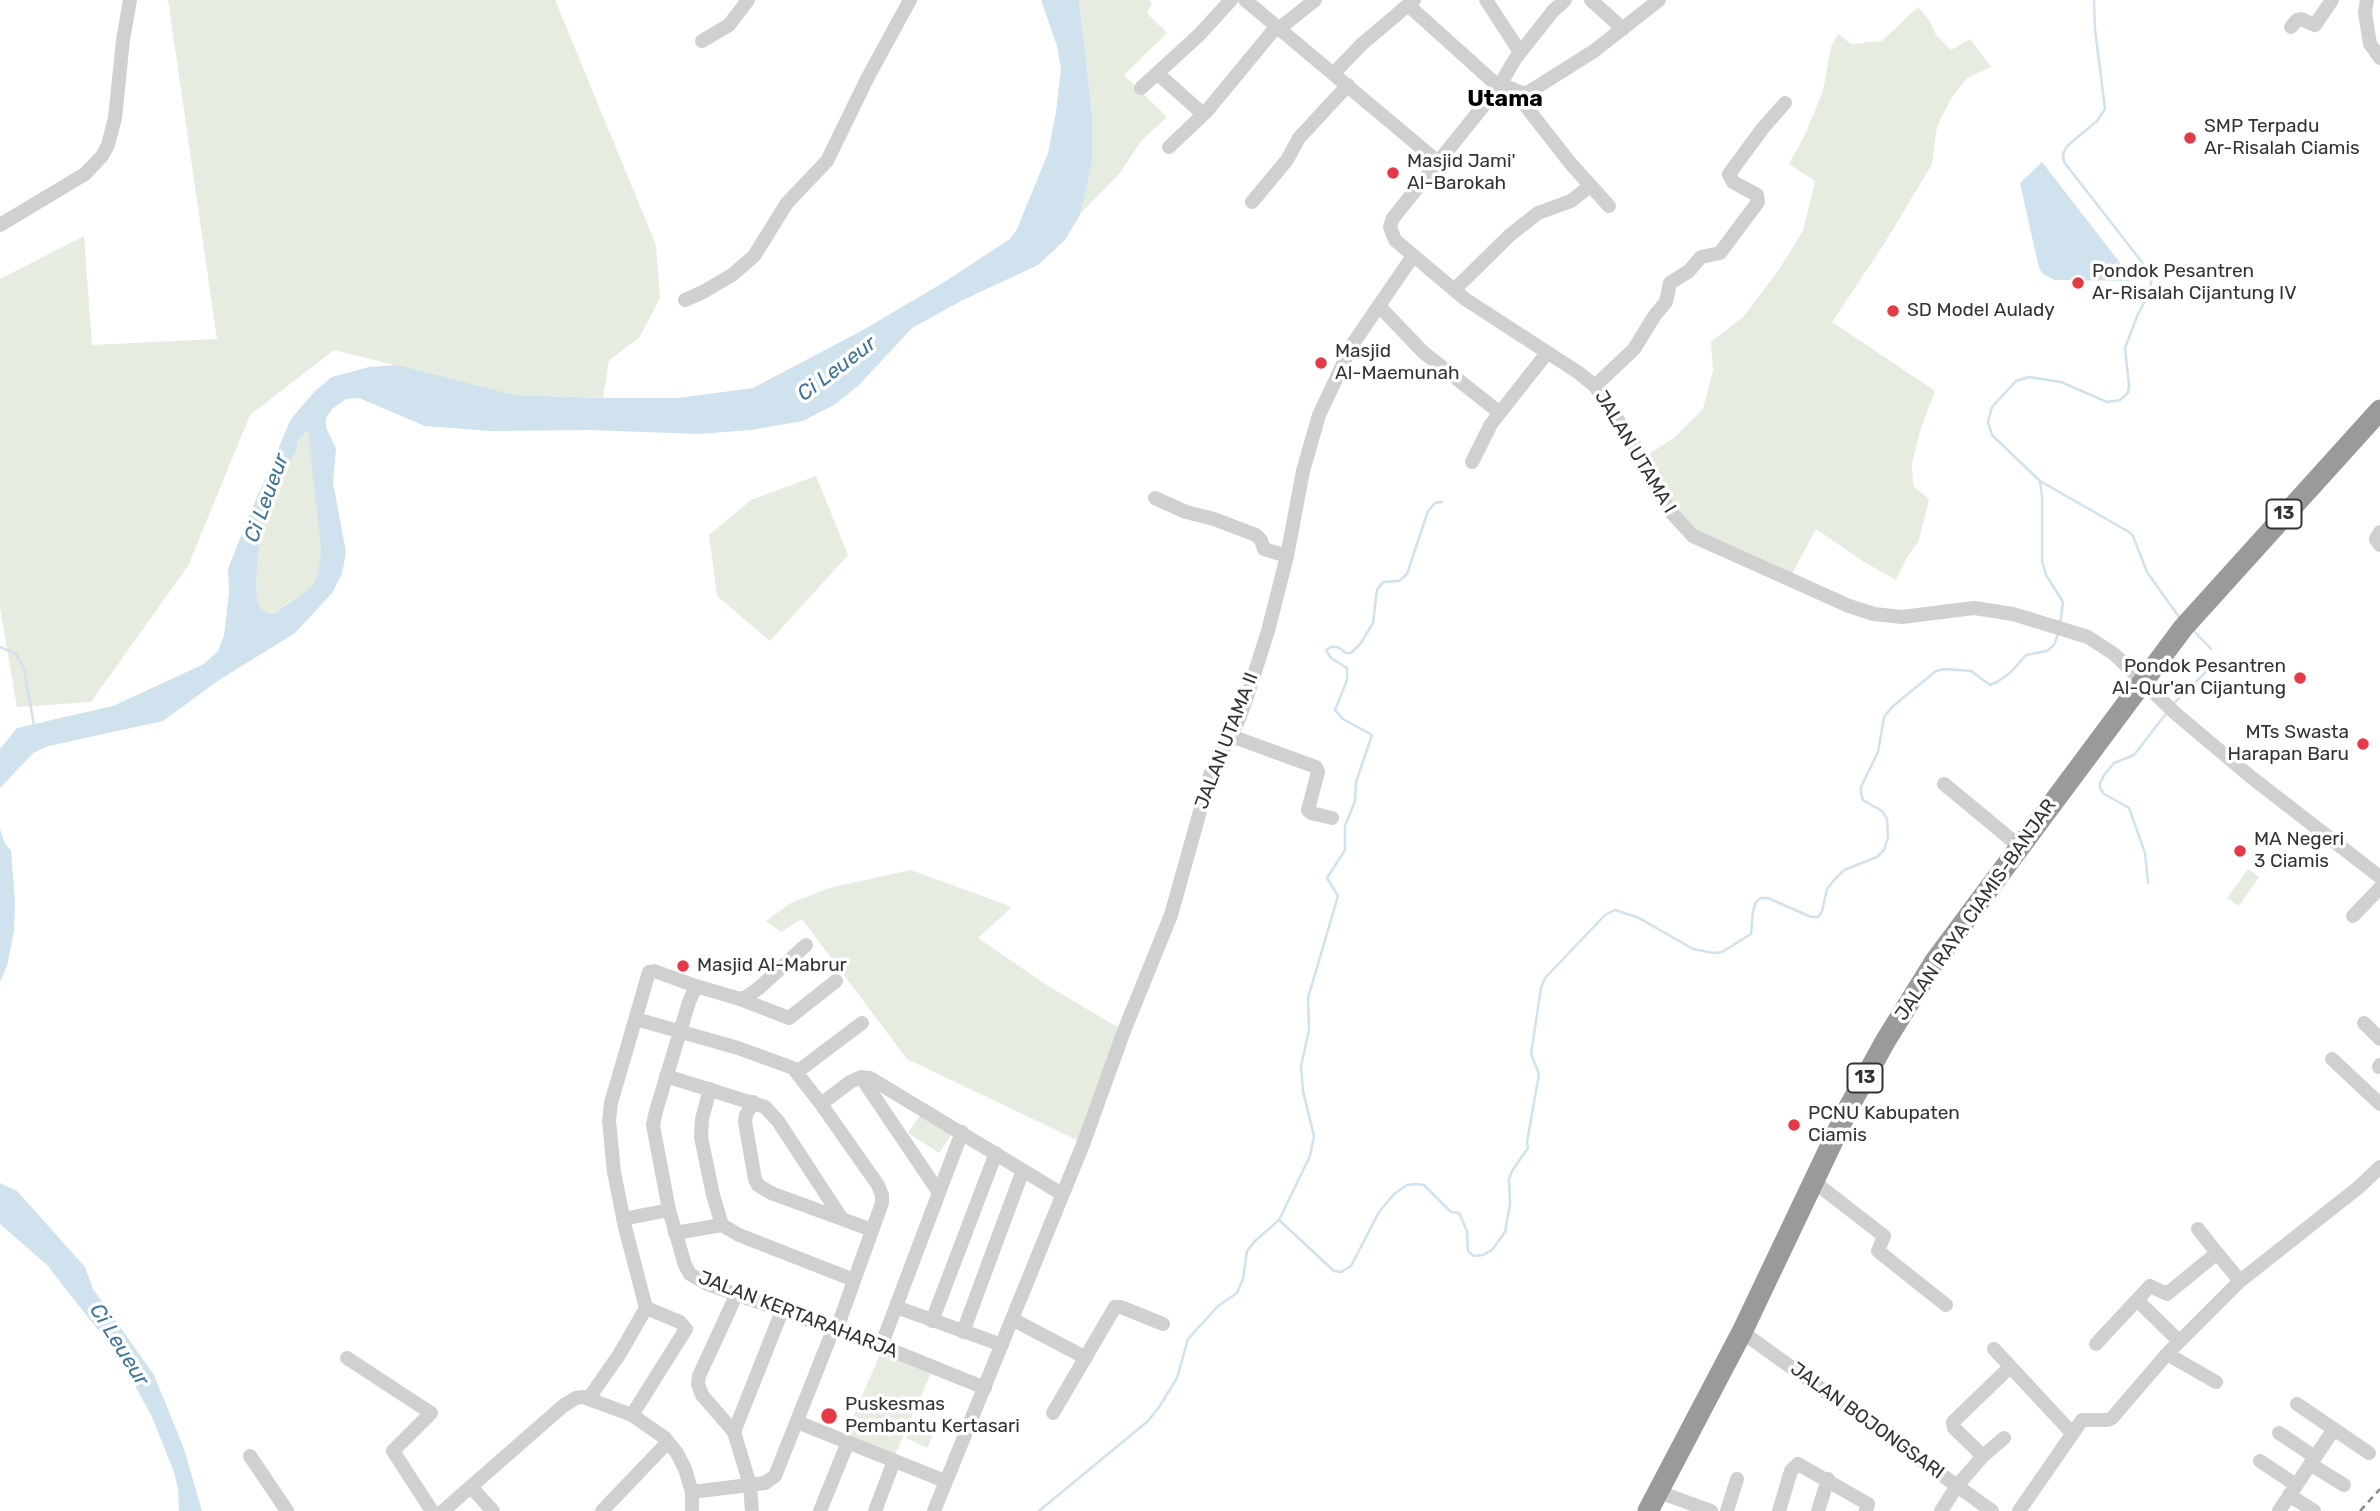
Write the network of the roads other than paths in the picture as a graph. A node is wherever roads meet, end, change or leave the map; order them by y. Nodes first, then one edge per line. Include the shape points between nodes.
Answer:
1 (130, 0) edge
2 (748, 0) edge
3 (910, 0) edge
4 (1231, 0) edge
5 (1245, 0) edge
6 (1315, 0) edge
7 (1486, 0) edge
8 (1565, 0) edge
9 (1591, 0) edge
10 (1659, 0) edge
11 (2332, 0) edge
12 (2367, 0) edge
13 (1411, 2) edge
14 (1279, 27) junction
15 (2291, 27) dead end
16 (1623, 29) junction
17 (702, 41) dead end
18 (1520, 52) junction
19 (2380, 58) edge
20 (1157, 73) junction
21 (1334, 74) junction
22 (1348, 85) junction
23 (1141, 88) dead end
24 (1505, 88) junction
25 (1785, 103) dead end
26 (1203, 114) junction
27 (1169, 146) dead end
28 (1437, 161) junction
29 (1590, 186) junction
30 (1252, 202) dead end
31 (1609, 206) dead end
32 (0, 225) edge
33 (1413, 256) junction
34 (1454, 290) junction
35 (685, 300) dead end
36 (1379, 306) junction
37 (1547, 353) junction
38 (1595, 386) junction
39 (2380, 412) edge
40 (1500, 413) junction
41 (1472, 462) dead end
42 (1155, 498) dead end
43 (2380, 532) edge
44 (2380, 545) edge
45 (1285, 556) junction
46 (2141, 682) junction
47 (1231, 736) junction
48 (1944, 784) dead end
49 (1332, 818) dead end
50 (2019, 846) junction
51 (2380, 877) edge
52 (2380, 888) edge
53 (2353, 916) dead end
54 (806, 945) dead end
55 (836, 981) dead end
56 (696, 986) junction
57 (740, 999) junction
58 (636, 1019) junction
59 (862, 1023) dead end
60 (2364, 1023) dead end
61 (680, 1030) junction
62 (2380, 1039) edge
63 (2332, 1059) dead end
64 (797, 1072) junction
65 (666, 1076) junction
66 (861, 1077) junction
67 (710, 1089) junction
68 (753, 1102) junction
69 (821, 1104) junction
70 (2380, 1104) edge
71 (962, 1132) junction
72 (996, 1153) junction
73 (2380, 1167) edge
74 (1023, 1170) junction
75 (1813, 1181) junction
76 (938, 1191) junction
77 (1062, 1194) junction
78 (669, 1210) junction
79 (623, 1219) junction
80 (842, 1219) junction
81 (722, 1226) junction
82 (2198, 1229) dead end
83 (872, 1230) junction
84 (675, 1233) junction
85 (2217, 1253) junction
86 (854, 1280) junction
87 (2240, 1281) junction
88 (734, 1293) junction
89 (2137, 1300) junction
90 (1946, 1305) dead end
91 (896, 1307) junction
92 (646, 1308) junction
93 (782, 1311) junction
94 (1012, 1319) junction
95 (932, 1321) junction
96 (1163, 1324) dead end
97 (834, 1330) junction
98 (963, 1332) junction
99 (1742, 1332) junction
100 (2179, 1341) junction
101 (2096, 1344) dead end
102 (1002, 1345) junction
103 (881, 1346) junction
104 (1994, 1349) dead end
105 (2166, 1354) junction
106 (347, 1358) dead end
107 (1086, 1358) junction
108 (2010, 1367) junction
109 (2216, 1382) dead end
110 (985, 1388) junction
111 (589, 1398) junction
112 (2297, 1404) dead end
113 (1053, 1413) dead end
114 (632, 1415) junction
115 (797, 1422) junction
116 (2334, 1429) junction
117 (734, 1432) junction
118 (2072, 1433) junction
119 (2279, 1433) dead end
120 (2004, 1438) dead end
121 (668, 1442) junction
122 (848, 1442) junction
123 (2369, 1453) dead end
124 (250, 1456) dead end
125 (1983, 1456) junction
126 (894, 1461) junction
127 (2260, 1461) dead end
128 (2313, 1461) junction
129 (1737, 1479) dead end
130 (945, 1481) junction
131 (1827, 1483) junction
132 (750, 1485) junction
133 (2344, 1485) dead end
134 (1956, 1486) junction
135 (471, 1487) junction
136 (2293, 1490) junction
137 (692, 1492) junction
138 (1659, 1492) junction
139 (287, 1511) edge
140 (432, 1511) edge
141 (443, 1511) edge
142 (493, 1511) edge
143 (602, 1511) edge
144 (692, 1511) edge
145 (752, 1511) edge
146 (820, 1511) edge
147 (875, 1511) edge
148 (934, 1511) edge
149 (1648, 1511) edge
150 (1711, 1511) edge
151 (1727, 1511) edge
152 (1779, 1511) edge
153 (1818, 1511) edge
154 (1866, 1511) edge
155 (1941, 1511) edge
156 (1992, 1511) edge
157 (2019, 1511) edge
158 (2279, 1511) edge
159 (2314, 1511) edge

1 - 32 street via 115,118 102,156 85,174
2 - 17 street via 729,25
3 - 35 street via 827,161 787,203 748,261
4 - 20 street
5 - 14 street
6 - 14 street
7 - 18 street
8 - 18 street, JALAN UTAMA I
9 - 16 street
10 - 16 street
11 - 15 street via 2316,24 2301,19
12 - 19 street via 2370,44
13 - 21 street
13 - 24 street
14 - 21 street
14 - 26 street
16 - 24 street via 1529,92
18 - 24 street, JALAN UTAMA I via 1504,78
20 - 23 street
20 - 26 street
21 - 22 street
22 - 28 street
22 - 30 street via 1299,138
24 - 28 street, JALAN UTAMA I
24 - 29 street
25 - 38 street via 1730,174 1733,182 1757,195 1758,202 1720,253 1704,255 1670,282 1666,302 1634,349
26 - 27 street
28 - 33 street, JALAN UTAMA I via 1391,222 1392,236
29 - 31 street
29 - 34 street via 1571,201 1538,213
33 - 34 street, JALAN UTAMA I
33 - 36 street, JALAN UTAMA II
34 - 37 street, JALAN UTAMA I
36 - 40 street via 1423,352
36 - 45 street, JALAN UTAMA II via 1346,356 1319,415
37 - 38 street, JALAN UTAMA I
37 - 40 street
38 - 46 street, JALAN UTAMA I via 1637,449 1669,510 1684,529 1704,542 1874,614 1902,617 1975,608 2064,628 2109,650
39 - 46 highway, JALAN RAYA CIAMIS-BANJAR / 13 via 2187,624
40 - 41 street
42 - 45 street via 1256,535 1266,550
43 - 44 street via 2376,539
45 - 47 street, JALAN UTAMA II via 1251,684
46 - 50 highway, JALAN RAYA CIAMIS-BANJAR / 13
46 - 51 street, JALAN UTAMA I via 2251,777
47 - 49 street via 1317,768 1308,810
47 - 77 street, JALAN UTAMA II via 1211,772 1171,915
48 - 50 street
50 - 75 highway, JALAN RAYA CIAMIS-BANJAR / 13 via 1886,1040
52 - 53 street
54 - 57 street via 759,988
55 - 57 street via 789,1018
56 - 57 street
56 - 58 street via 651,971
56 - 61 street, JALAN KERTARAHARJA
58 - 61 street
58 - 79 street via 609,1112
59 - 64 street
60 - 62 street
61 - 64 street
61 - 65 street, JALAN KERTARAHARJA
63 - 70 street
64 - 69 street
65 - 67 street
65 - 78 street, JALAN KERTARAHARJA via 653,1125
66 - 69 street
66 - 71 street via 881,1083
66 - 76 street
67 - 68 street
67 - 81 street via 701,1137
68 - 80 street via 778,1121
68 - 80 street via 745,1122 758,1185
69 - 83 street via 881,1191 882,1203
71 - 72 street
71 - 76 street
72 - 74 street
72 - 95 street
73 - 87 street
74 - 77 street
74 - 98 street
75 - 90 street via 1884,1236 1878,1251
75 - 99 highway, JALAN RAYA CIAMIS-BANJAR / 13
76 - 91 street
77 - 94 street, JALAN UTAMA II
78 - 79 street
78 - 84 street, JALAN KERTARAHARJA
79 - 92 street
80 - 83 street
81 - 84 street
81 - 86 street
82 - 85 street
83 - 86 street
84 - 88 street, JALAN KERTARAHARJA via 690,1274
85 - 87 street
85 - 89 street via 2175,1290 2166,1294 2150,1286
86 - 97 street
87 - 100 street
88 - 93 street, JALAN KERTARAHARJA
88 - 117 street via 698,1384
89 - 100 street
89 - 101 street
91 - 95 street
91 - 103 street
92 - 111 street
92 - 114 street via 686,1329
93 - 97 street, JALAN KERTARAHARJA
93 - 117 street
94 - 102 street, JALAN UTAMA II
94 - 107 street
95 - 98 street
96 - 107 street via 1115,1307
97 - 103 street, JALAN KERTARAHARJA
97 - 115 street
98 - 102 street
99 - 134 street, JALAN BOJONGSARI
99 - 138 highway, JALAN RAYA CIAMIS-BANJAR / 13
100 - 105 street
102 - 110 street, JALAN UTAMA II
103 - 110 street, JALAN KERTARAHARJA
104 - 108 street
105 - 109 street
105 - 118 street via 2112,1418 2084,1419
106 - 140 street via 431,1413 393,1451
107 - 113 street
108 - 118 street
108 - 125 street via 1953,1422
110 - 130 street, JALAN UTAMA II
111 - 114 street
111 - 135 street via 576,1398 563,1406
112 - 116 street
114 - 121 street
115 - 122 street
115 - 132 street via 775,1476
116 - 123 street
116 - 128 street
117 - 132 street
118 - 157 street
119 - 128 street
120 - 125 street
121 - 137 street via 681,1460
121 - 143 street
122 - 126 street
122 - 146 street
124 - 139 street
125 - 134 street
126 - 130 street
126 - 147 street
127 - 136 street
128 - 133 street
128 - 136 street
129 - 151 street
130 - 148 street, JALAN UTAMA II
131 - 152 street via 1791,1473
131 - 153 street
131 - 154 street via 1868,1504
132 - 137 street
132 - 145 street
134 - 155 street
134 - 156 street, JALAN BOJONGSARI
135 - 141 street
135 - 142 street
136 - 158 street
136 - 159 street
137 - 144 street
138 - 149 highway, JALAN RAYA CIAMIS-BANJAR / 13
138 - 150 street

